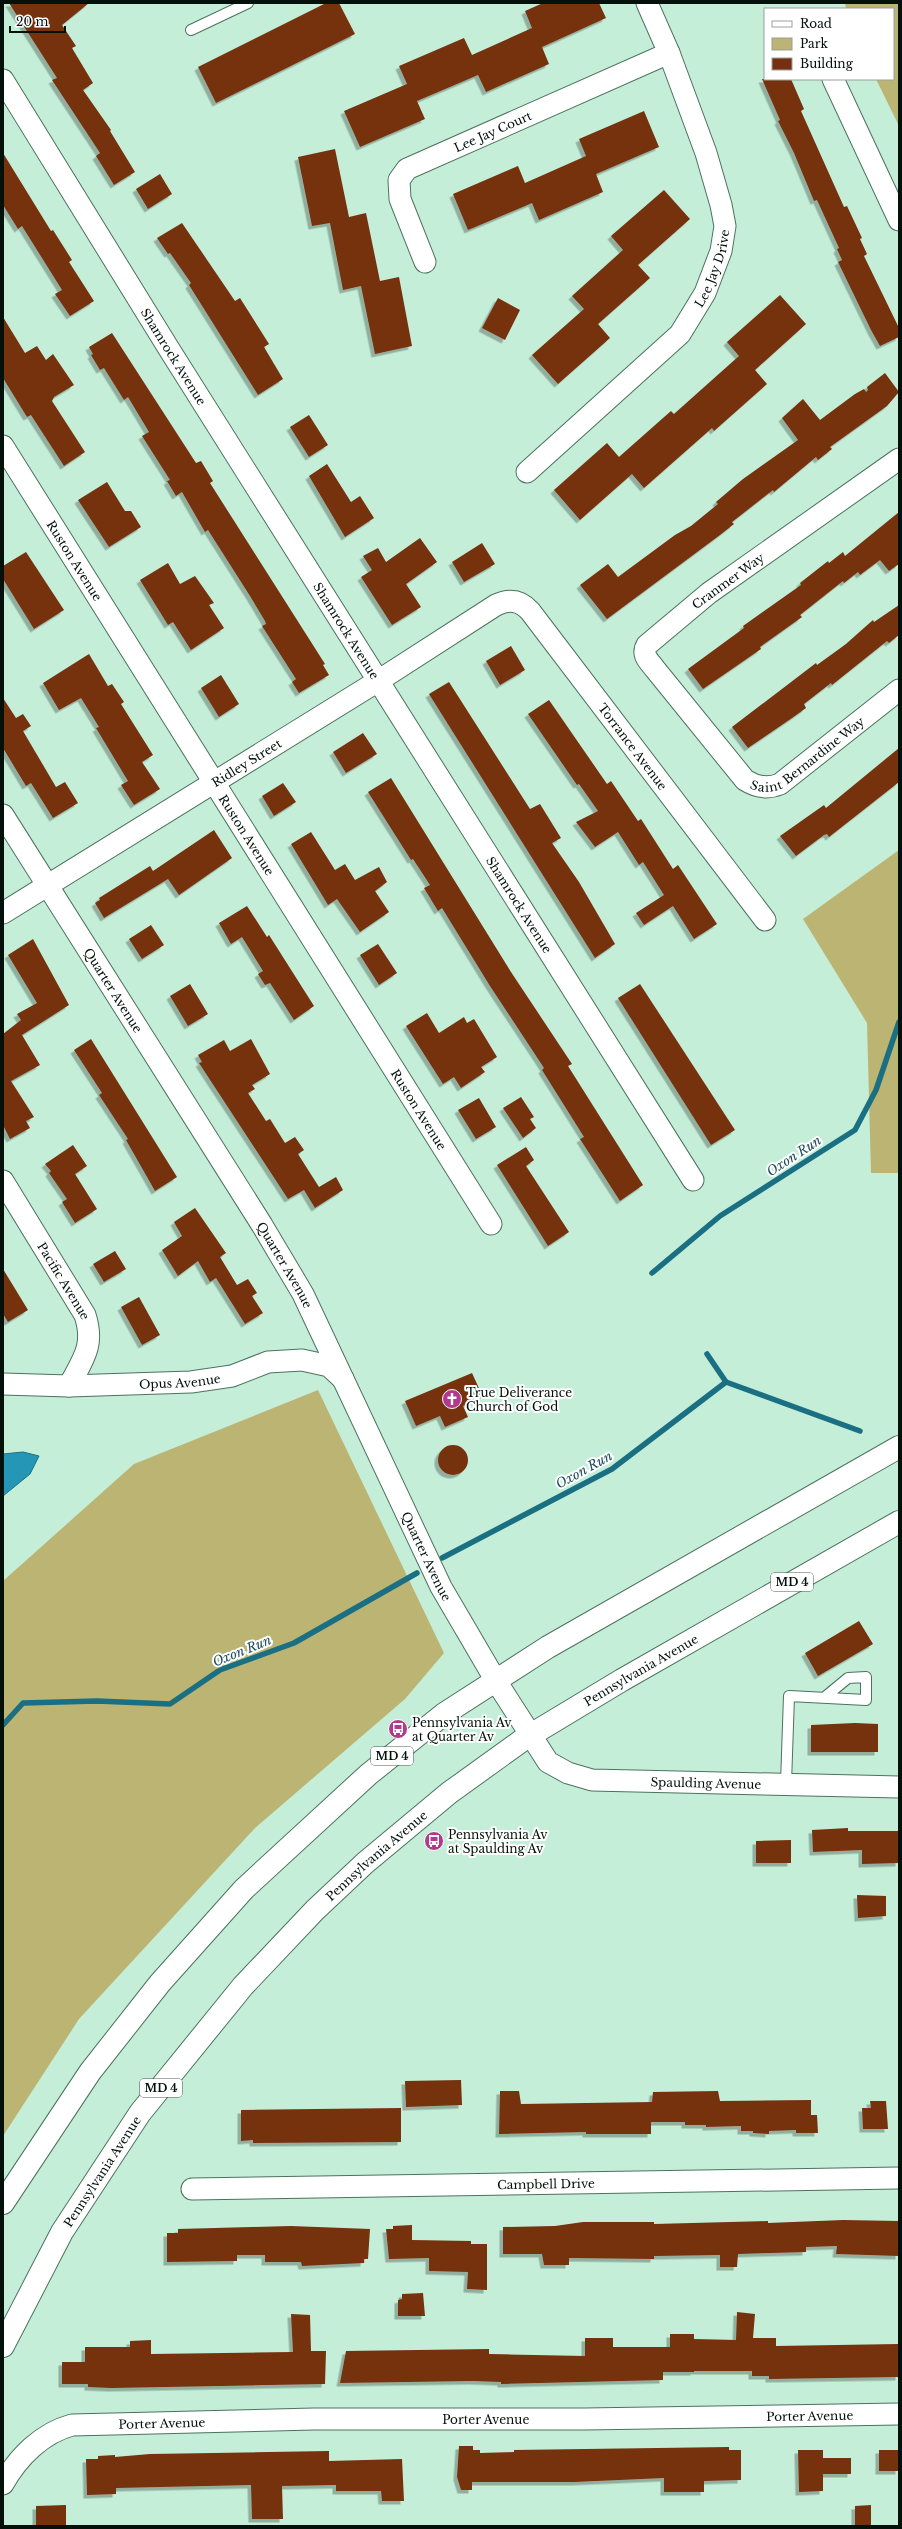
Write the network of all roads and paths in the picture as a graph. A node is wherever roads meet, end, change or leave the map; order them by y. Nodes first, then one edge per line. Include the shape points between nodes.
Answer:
1 (248, 3) edge
2 (646, 3) edge
3 (191, 30) dead end
4 (669, 53) junction
5 (3, 80) edge
6 (833, 80) edge
7 (899, 220) edge
8 (425, 262) dead end
9 (3, 446) edge
10 (899, 459) edge
11 (527, 472) dead end
12 (488, 611) joint
13 (378, 681) junction
14 (899, 690) edge
15 (705, 730) joint
16 (214, 781) junction
17 (3, 816) edge
18 (47, 885) junction
19 (3, 913) edge
20 (765, 920) dead end
21 (3, 1180) edge
22 (693, 1180) dead end
23 (491, 1224) dead end
24 (346, 1382) junction
25 (3, 1384) edge
26 (68, 1386) junction
27 (899, 1447) edge
28 (899, 1522) edge
29 (496, 1681) junction
30 (825, 1697) dead end
31 (531, 1735) junction
32 (786, 1783) junction
33 (899, 1787) edge
34 (899, 2178) edge
35 (192, 2189) dead end
36 (3, 2203) edge
37 (3, 2346) edge
38 (899, 2414) edge
39 (3, 2484) edge

1 - 3 lane
2 - 4 street, Lee Jay Drive
4 - 8 street, Lee Jay Court via 407,169 399,180 400,199
4 - 11 street, Lee Jay Drive via 706,152 721,205 724,226 721,251 705,294 680,334
5 - 13 street, Shamrock Avenue
6 - 7 street
9 - 16 street, Ruston Avenue
10 - 15 street, Cranmer Way via 709,593 647,645 646,658
12 - 13 street, Ridley Street
12 - 20 street, Torrance Avenue via 508,601 520,603 527,608
13 - 16 street, Ridley Street
13 - 22 street, Shamrock Avenue
14 - 15 street, Saint Bernardine Way via 780,784 772,787 759,786 745,780
16 - 18 street, Ridley Street
16 - 23 street, Ruston Avenue
17 - 18 street, Quarter Avenue
18 - 19 street, Ridley Street
18 - 24 street, Quarter Avenue via 262,1225 303,1294
21 - 26 street, Pacific Avenue via 85,1315 90,1330 89,1350
24 - 26 street, Opus Avenue via 329,1366 302,1360 268,1362 232,1376 191,1382
24 - 29 street, Quarter Avenue via 441,1587
25 - 26 street, Opus Avenue
27 - 29 highway, MD 4 via 659,1582 548,1647
28 - 31 highway, Pennsylvania Avenue / MD 4 via 628,1676
29 - 31 street, Quarter Avenue
29 - 36 highway, MD 4 via 444,1714 369,1774 244,1889 160,1983 90,2072
30 - 32 lane via 790,1696
31 - 32 street, Spaulding Avenue via 548,1762 568,1773 592,1780
31 - 37 highway, Pennsylvania Avenue / MD 4 via 449,1793 365,1863 315,1910 243,1986 140,2113 103,2167 62,2232
32 - 33 street, Spaulding Avenue
34 - 35 street, Campbell Drive
38 - 39 street, Porter Avenue via 585,2419 314,2419 72,2425 58,2429 29,2450

